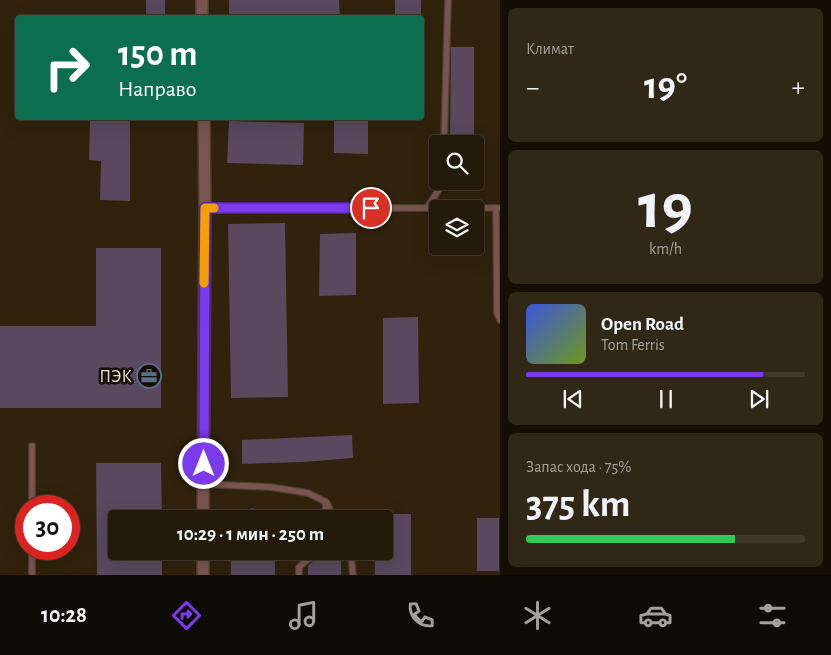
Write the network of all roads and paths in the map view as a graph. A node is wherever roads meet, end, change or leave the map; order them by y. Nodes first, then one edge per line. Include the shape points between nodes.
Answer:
1 (202, 0) edge
2 (448, 0) edge
3 (202, 15) edge
4 (204, 120) edge
5 (444, 135) edge
6 (439, 190) edge
7 (205, 208) junction
8 (427, 208) junction
9 (498, 208) edge
10 (500, 320) edge
11 (32, 446) dead end
12 (203, 484) junction
13 (32, 495) edge
14 (326, 502) junction
15 (203, 510) edge
16 (326, 510) edge
17 (330, 510) edge
18 (32, 560) edge
19 (203, 560) edge
20 (307, 560) edge
21 (351, 560) edge
22 (32, 575) edge
23 (203, 575) edge
24 (299, 575) edge
25 (353, 575) edge

1 - 3 street
2 - 5 lane
4 - 7 street
6 - 8 lane
7 - 8 lane
7 - 12 street
8 - 9 lane
9 - 10 lane via 497,313
11 - 13 lane
12 - 14 lane via 270,487 308,493
12 - 15 street
14 - 16 lane
14 - 17 lane
18 - 22 lane
19 - 23 street
20 - 24 lane via 299,567
21 - 25 lane

